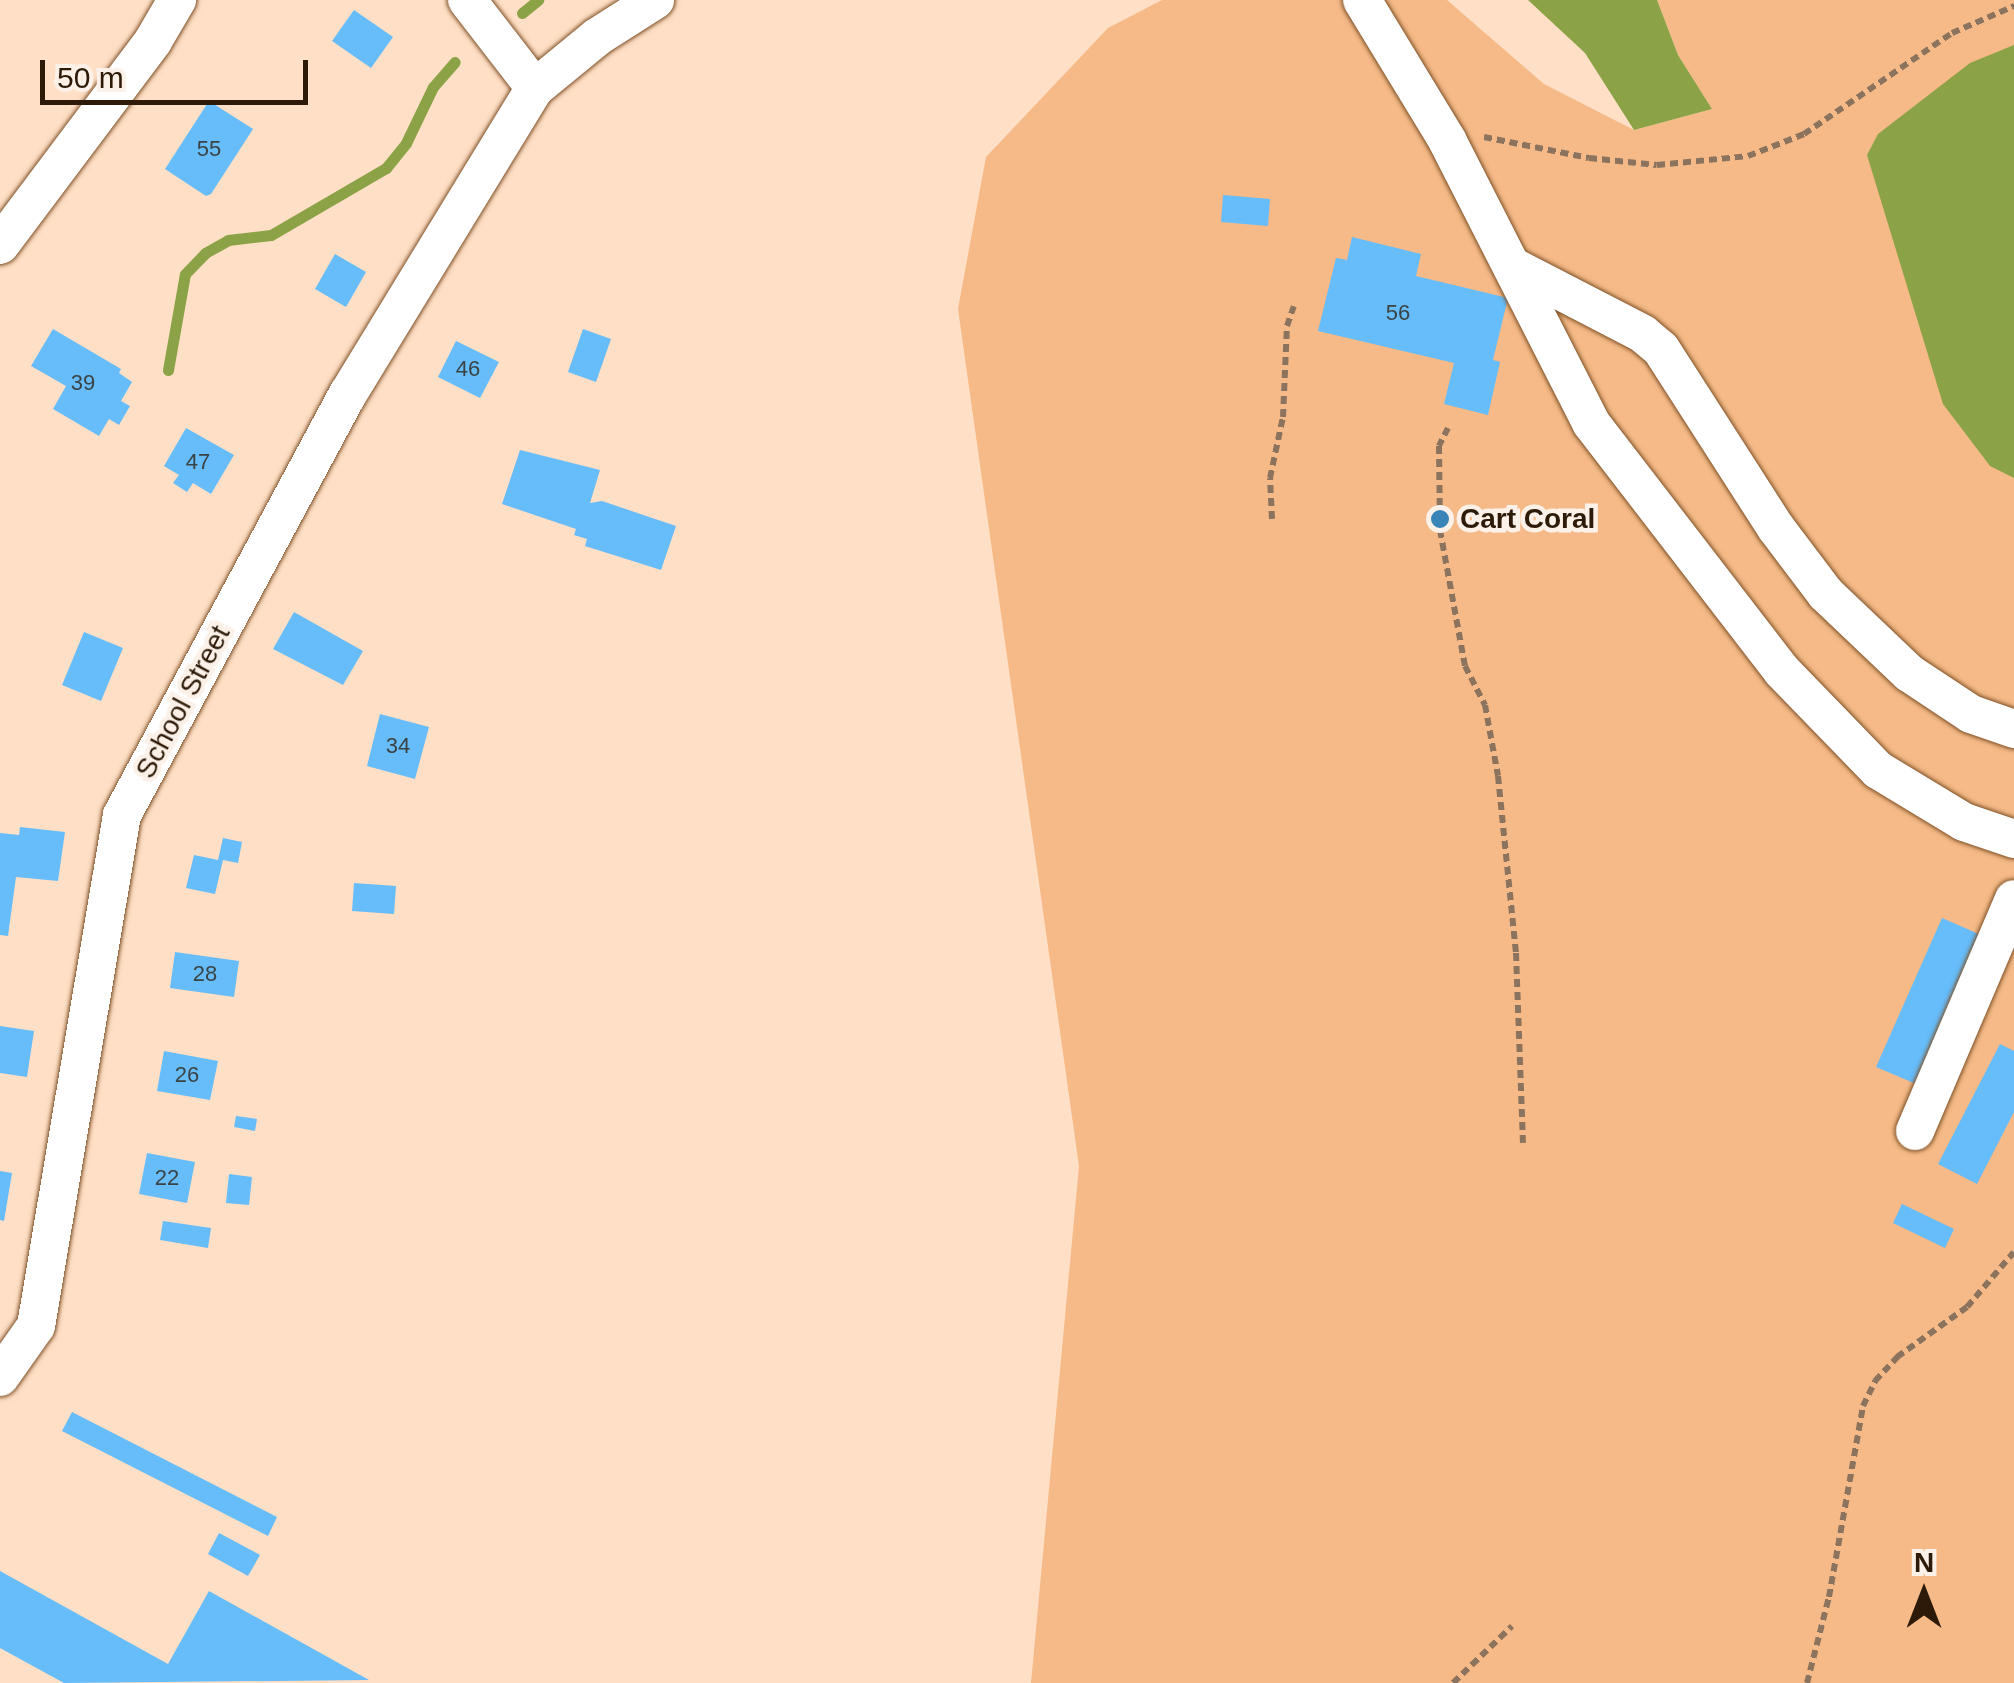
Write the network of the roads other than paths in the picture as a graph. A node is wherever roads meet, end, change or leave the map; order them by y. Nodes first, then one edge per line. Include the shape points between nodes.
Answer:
1 (177, 0) edge
2 (467, 0) edge
3 (655, 0) edge
4 (1362, 0) edge
5 (535, 88) junction
6 (0, 245) edge
7 (1514, 267) junction
8 (2014, 729) edge
9 (2014, 839) edge
10 (2014, 899) edge
11 (1915, 1131) dead end
12 (0, 1376) edge

1 - 6 street
2 - 5 street
3 - 5 street, School Street
4 - 7 street
5 - 12 street, School Street via 348,394 122,816 36,1326
7 - 8 street via 1660,349 1826,594 1908,673 1970,714
7 - 9 street via 1591,423 1782,672 1878,770 1964,822
10 - 11 street

